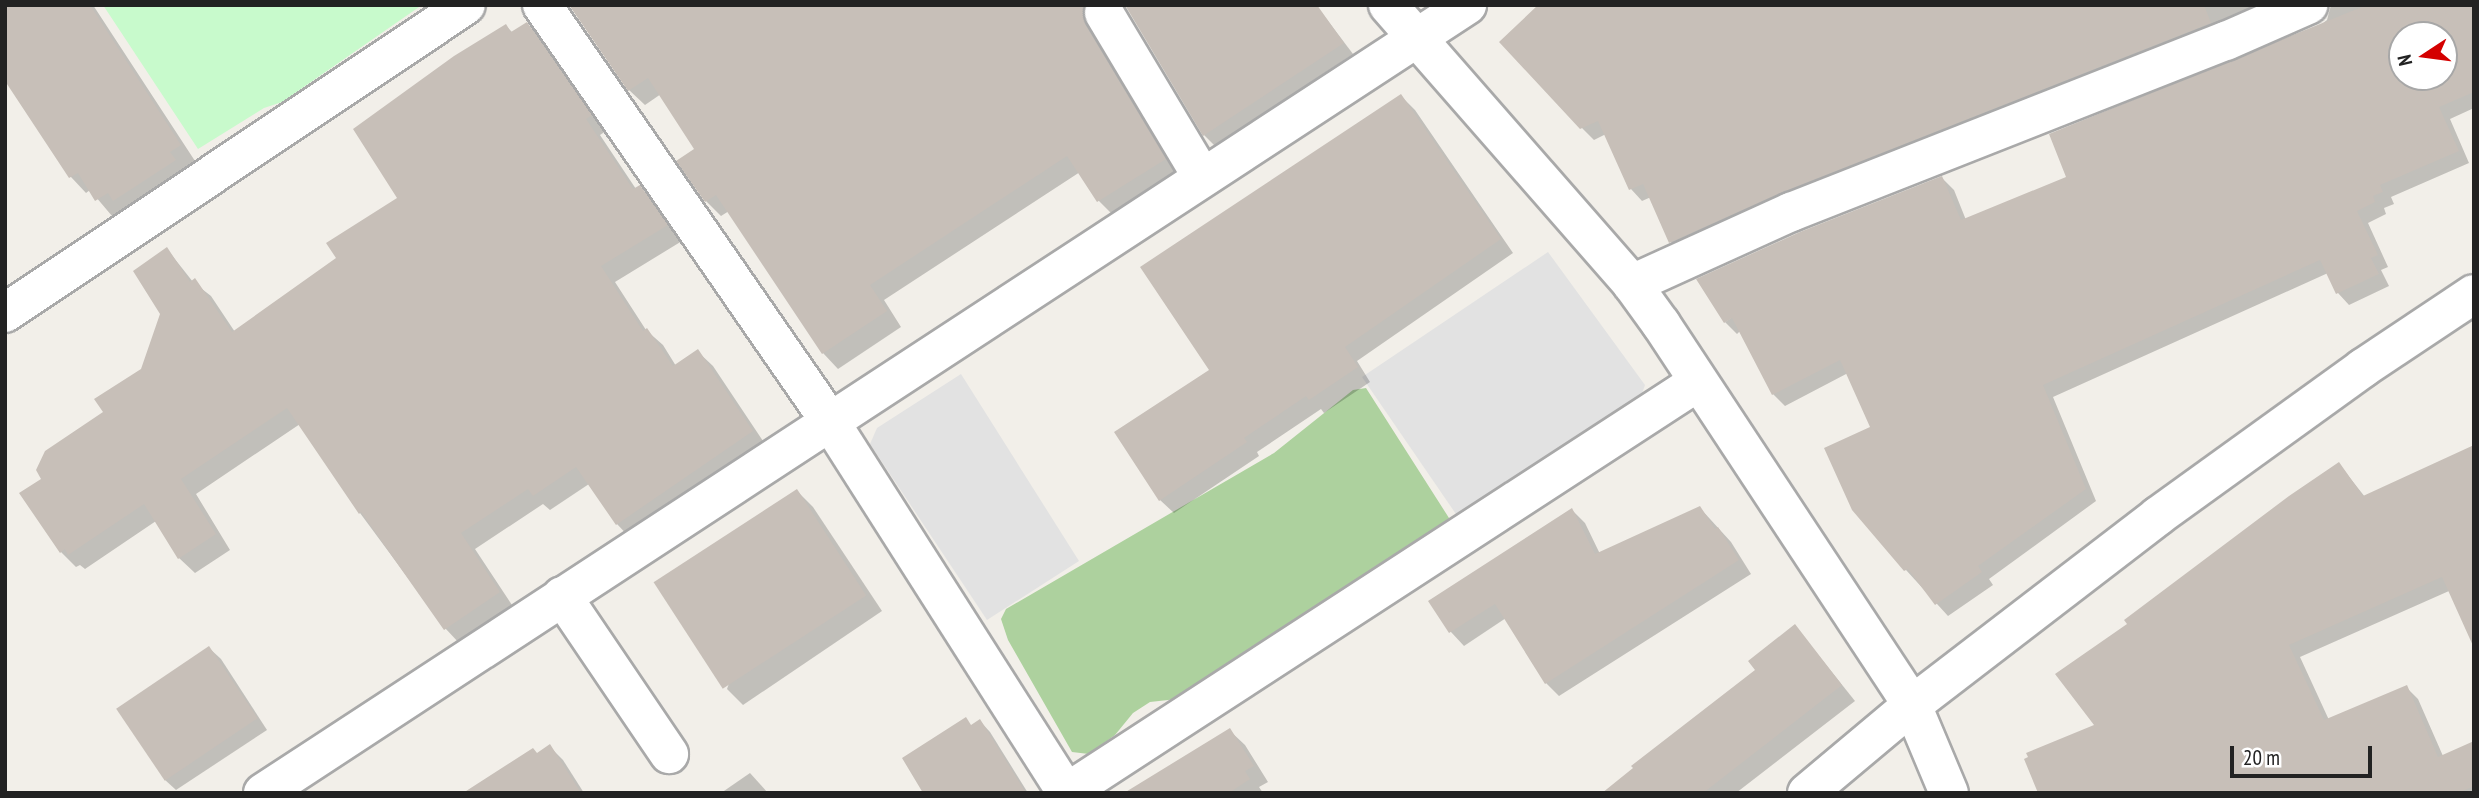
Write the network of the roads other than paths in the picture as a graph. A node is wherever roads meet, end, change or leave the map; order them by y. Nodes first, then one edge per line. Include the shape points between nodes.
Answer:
1 (466, 5) edge
2 (542, 5) edge
3 (1388, 5) edge
4 (1467, 5) edge
5 (2308, 5) edge
6 (1104, 13) dead end
7 (1414, 38) junction
8 (1202, 177) junction
9 (1632, 284) junction
10 (2474, 294) edge
11 (5, 313) edge
12 (1699, 382) junction
13 (829, 421) junction
14 (562, 596) junction
15 (1912, 705) junction
16 (668, 754) dead end
17 (263, 793) edge
18 (1067, 793) edge
19 (1807, 793) edge
20 (1949, 793) edge

1 - 11 street
2 - 13 street
3 - 7 street
4 - 7 street
5 - 9 street via 1791,212
6 - 8 street
7 - 8 street
7 - 9 street
8 - 13 street
9 - 12 street
10 - 15 street via 2169,508
12 - 15 street
12 - 18 street
13 - 14 street
13 - 18 street
14 - 16 street
14 - 17 street
15 - 19 street
15 - 20 street

